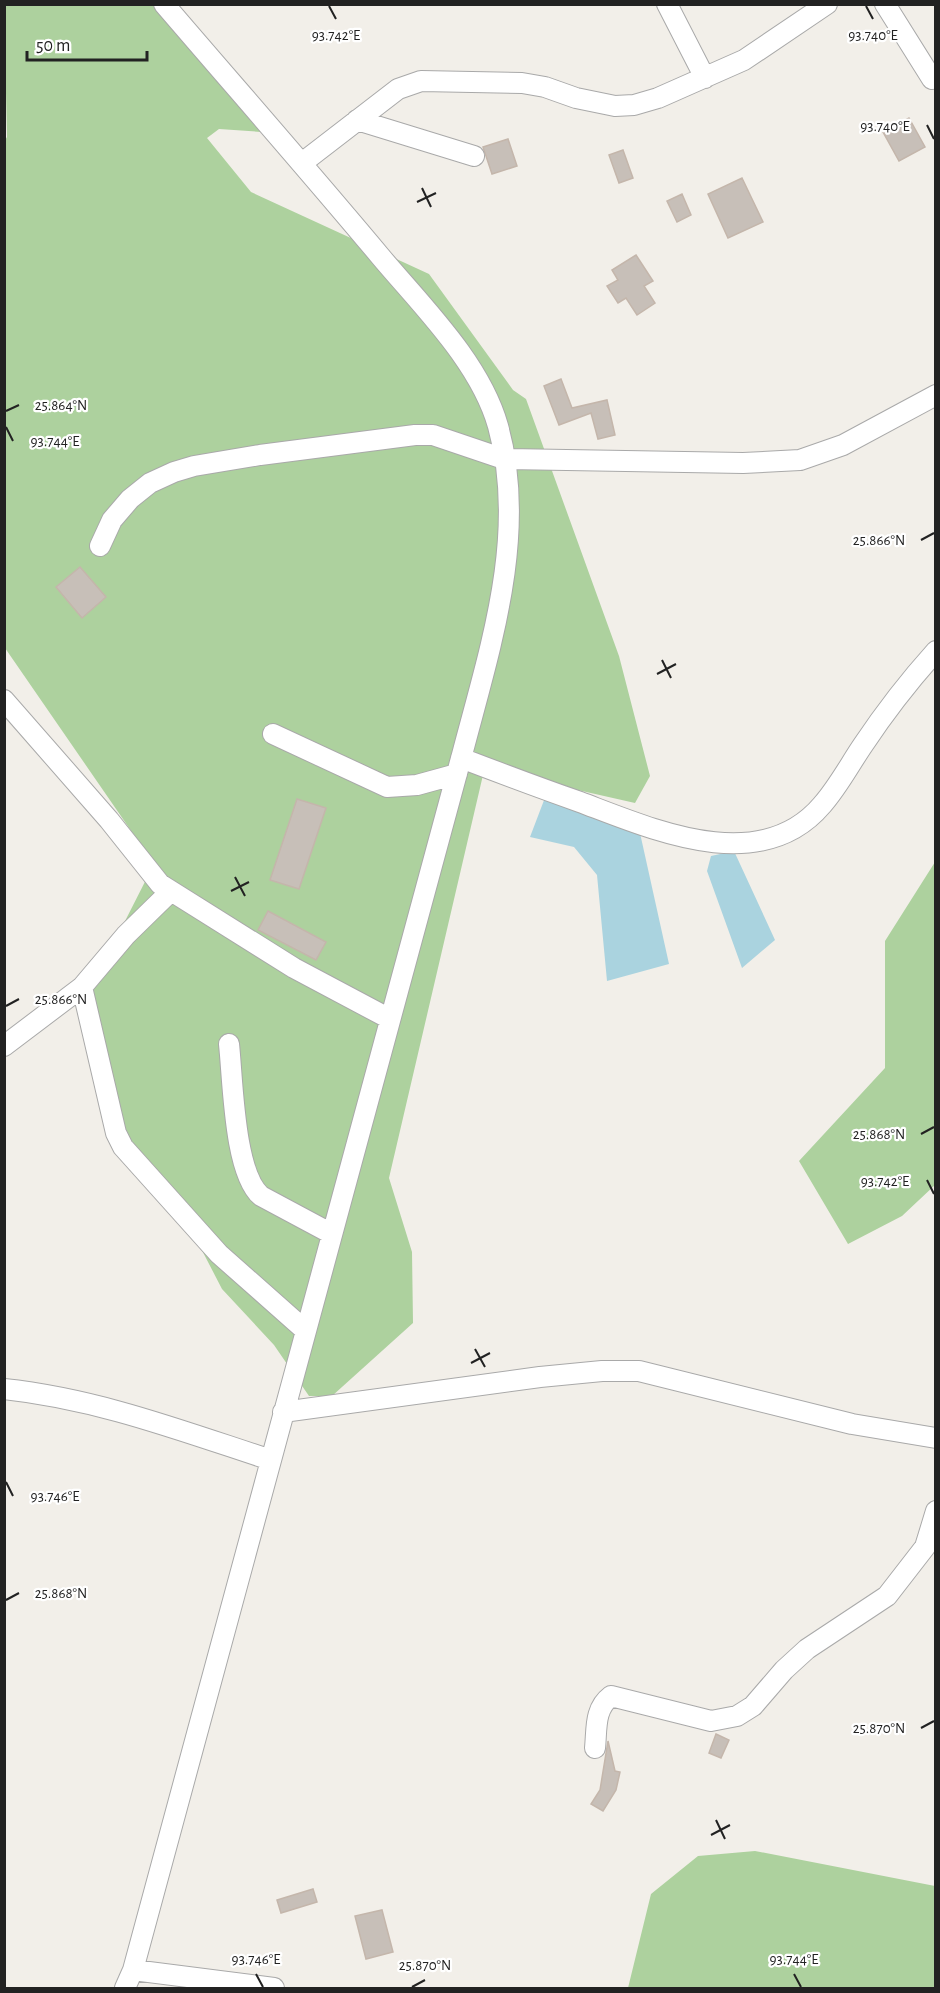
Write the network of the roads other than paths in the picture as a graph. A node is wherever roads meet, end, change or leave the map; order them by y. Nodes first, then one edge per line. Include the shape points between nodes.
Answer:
1 (164, 4) edge
2 (667, 4) edge
3 (827, 4) edge
4 (885, 4) edge
5 (705, 78) junction
6 (932, 79) dead end
7 (357, 120) junction
8 (474, 156) dead end
9 (302, 163) junction
10 (936, 395) edge
11 (504, 459) junction
12 (100, 546) dead end
13 (936, 651) edge
14 (4, 700) edge
15 (273, 734) dead end
16 (459, 766) junction
17 (170, 891) junction
18 (81, 987) junction
19 (390, 1019) junction
20 (229, 1044) dead end
21 (4, 1046) edge
22 (332, 1234) junction
23 (306, 1331) junction
24 (4, 1389) edge
25 (283, 1412) junction
26 (936, 1438) edge
27 (271, 1460) junction
28 (936, 1511) edge
29 (595, 1749) dead end
30 (133, 1970) junction
31 (125, 1989) edge
32 (274, 1989) edge

1 - 9 street
2 - 5 street
3 - 5 street via 744,60
4 - 6 street
5 - 7 street via 658,98 615,106 522,83 421,81 398,89
7 - 8 street
7 - 9 street
9 - 11 street via 458,348 487,399 498,426
10 - 11 street via 843,445 800,460 743,463
11 - 12 street via 433,435 415,435 194,466 150,483 130,499 112,520
11 - 16 street via 508,532 501,596
13 - 16 street via 875,727 822,805 802,823 778,835 744,843 669,835
14 - 17 street via 154,878
15 - 16 street via 387,787 417,785
16 - 19 street
17 - 18 street
17 - 19 street via 294,968
18 - 21 street
18 - 23 street via 123,1148 219,1254
19 - 22 street
20 - 22 street via 242,1154 252,1188
22 - 23 street
23 - 25 street
24 - 27 street via 57,1395 129,1413
25 - 26 street via 540,1377 639,1371 852,1424
25 - 27 street
27 - 30 street
28 - 29 street via 925,1547 887,1596 807,1649 753,1706 737,1716 711,1721 611,1696 598,1714
30 - 31 street
30 - 32 street

